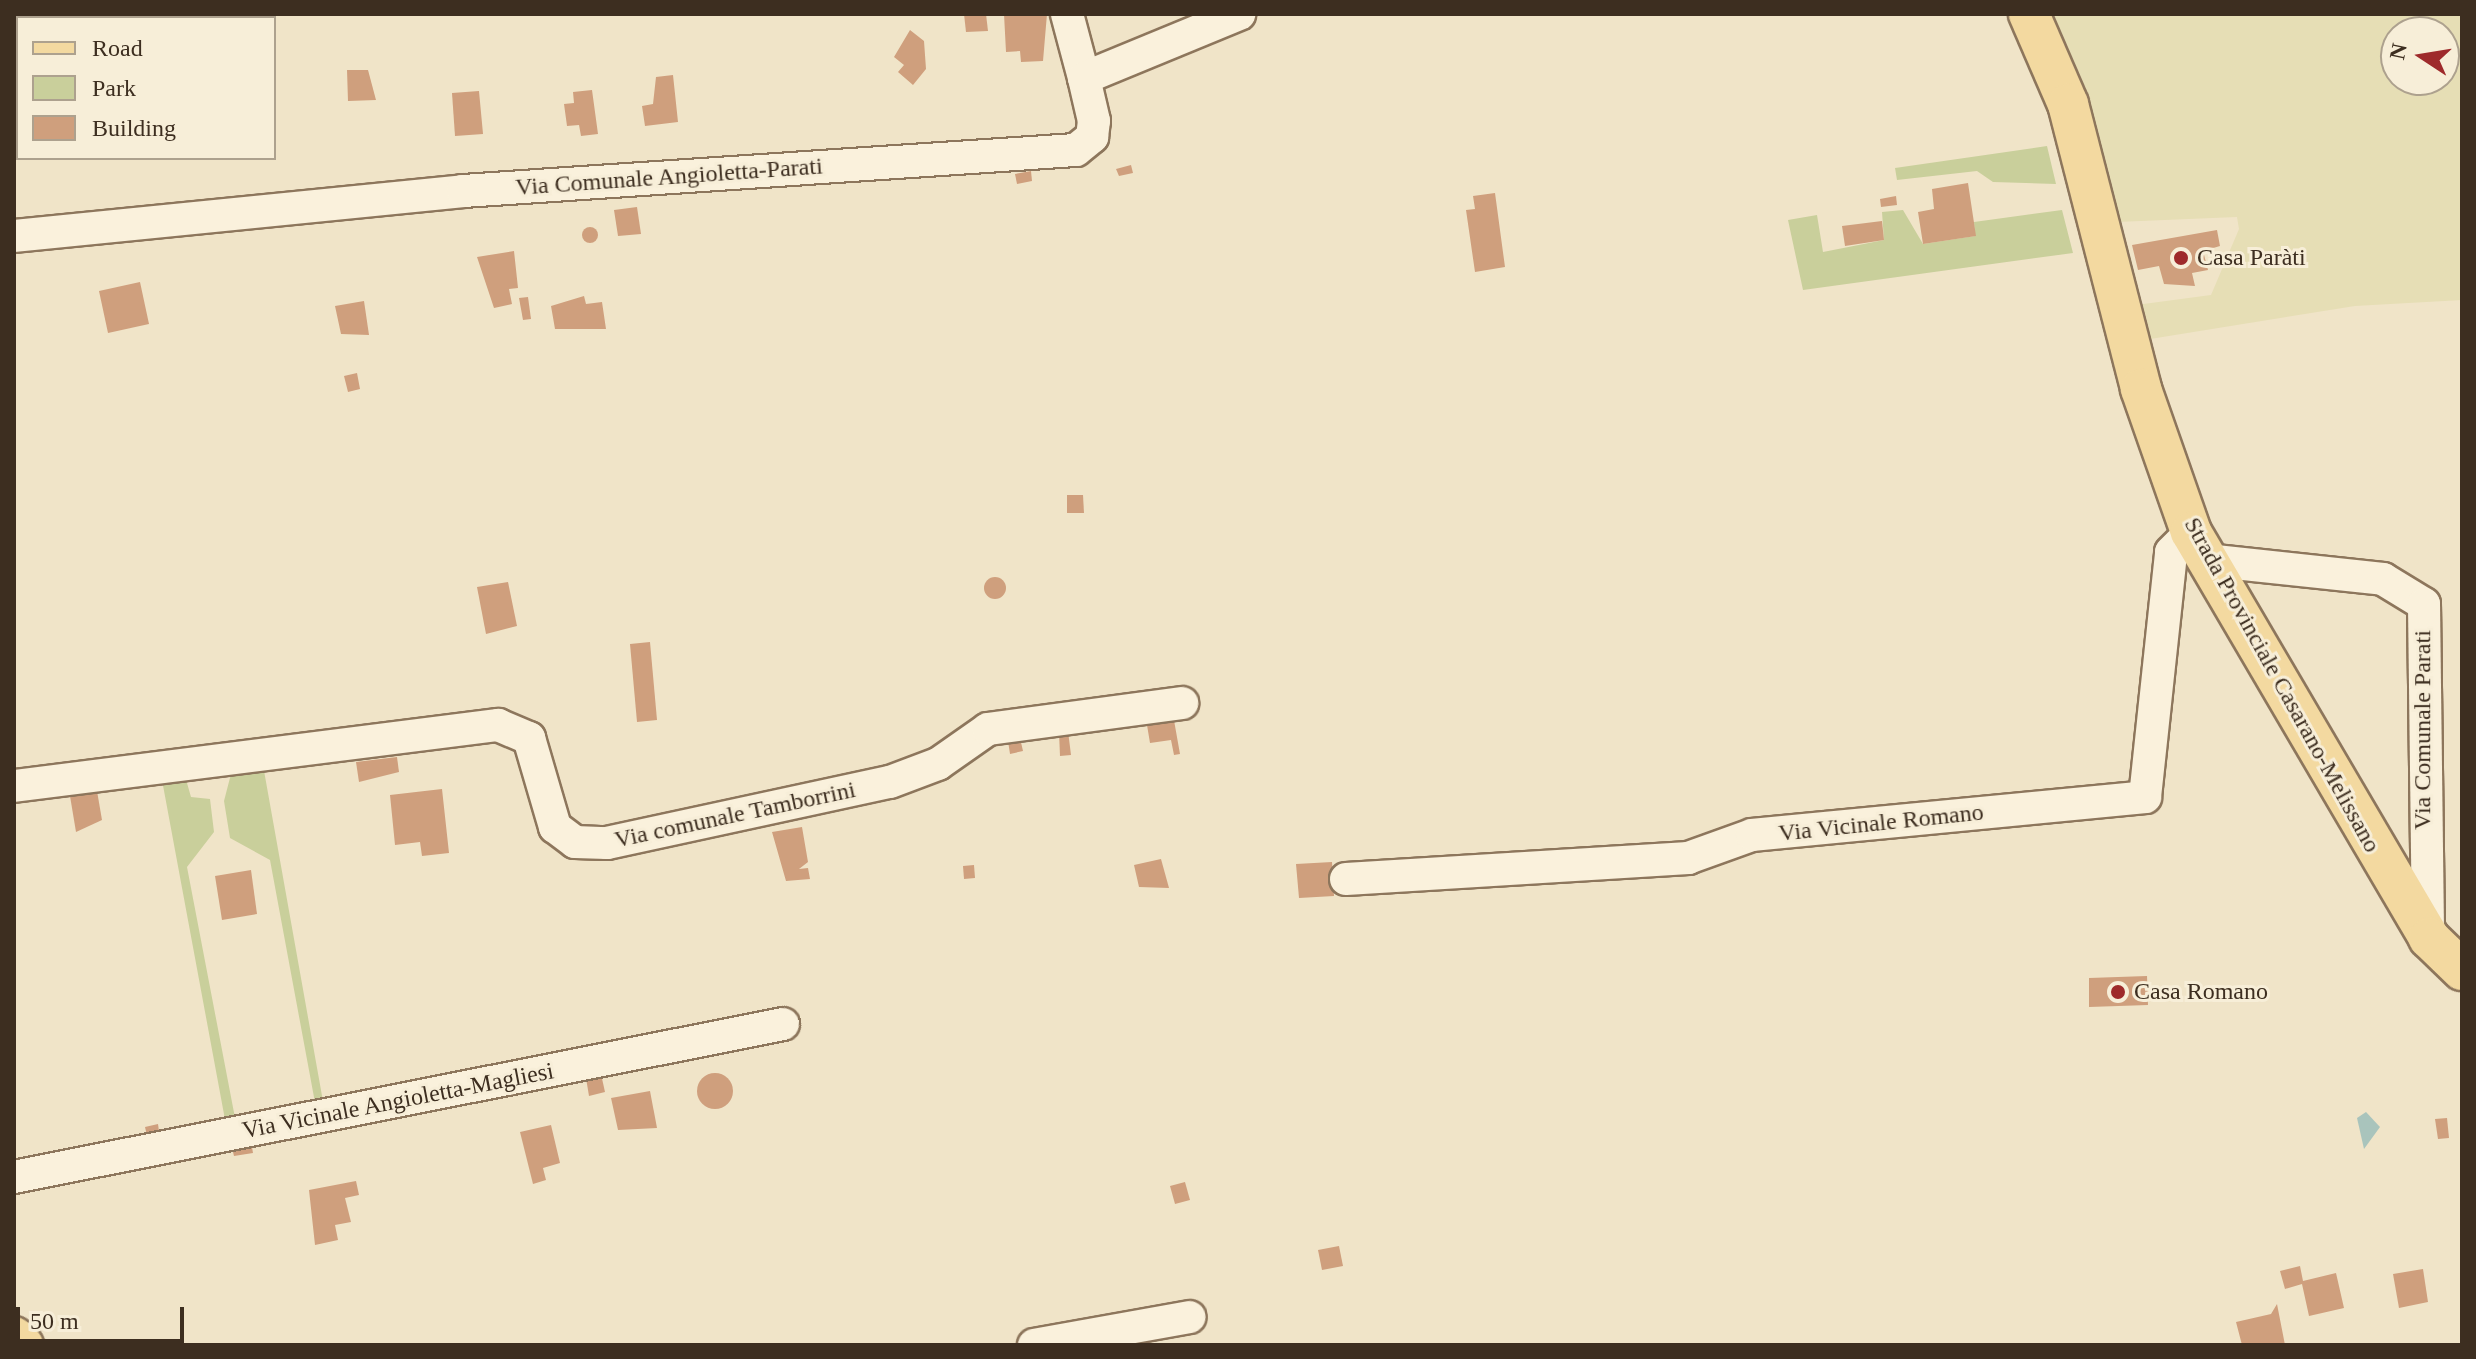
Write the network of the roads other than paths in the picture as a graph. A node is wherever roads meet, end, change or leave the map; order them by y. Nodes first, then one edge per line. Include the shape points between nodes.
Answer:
1 (1067, 14) edge
2 (1239, 14) edge
3 (2029, 14) edge
4 (1084, 78) junction
5 (14, 236) edge
6 (2198, 546) junction
7 (1182, 703) dead end
8 (14, 786) edge
9 (1346, 879) dead end
10 (2429, 938) junction
11 (2462, 970) edge
12 (783, 1024) dead end
13 (14, 1177) edge
14 (1190, 1317) dead end
15 (14, 1337) edge
16 (23, 1345) edge
17 (1034, 1345) edge

1 - 4 street, Via Comunale Angioletta-Parati
2 - 4 street
3 - 6 main road, Strada Provinciale Casarano-Melissano via 2068,104 2141,389
4 - 5 street, Via Comunale Angioletta-Parati via 1094,121 1092,137 1076,150 463,191
6 - 9 street, Via Vicinale Romano via 2171,552 2145,797 1752,835 1688,858
6 - 10 main road, Strada Provinciale Casarano-Melissano
6 - 10 street, Via Comunale Parati via 2383,579 2424,604 2422,891
7 - 8 street, Via comunale Tamborrini via 988,729 938,764 890,782 607,843 575,842 555,827 529,738 498,725
10 - 11 main road, Strada Provinciale Casarano-Melissano
12 - 13 street, Via Vicinale Angioletta-Magliesi
14 - 17 street
15 - 16 main road

